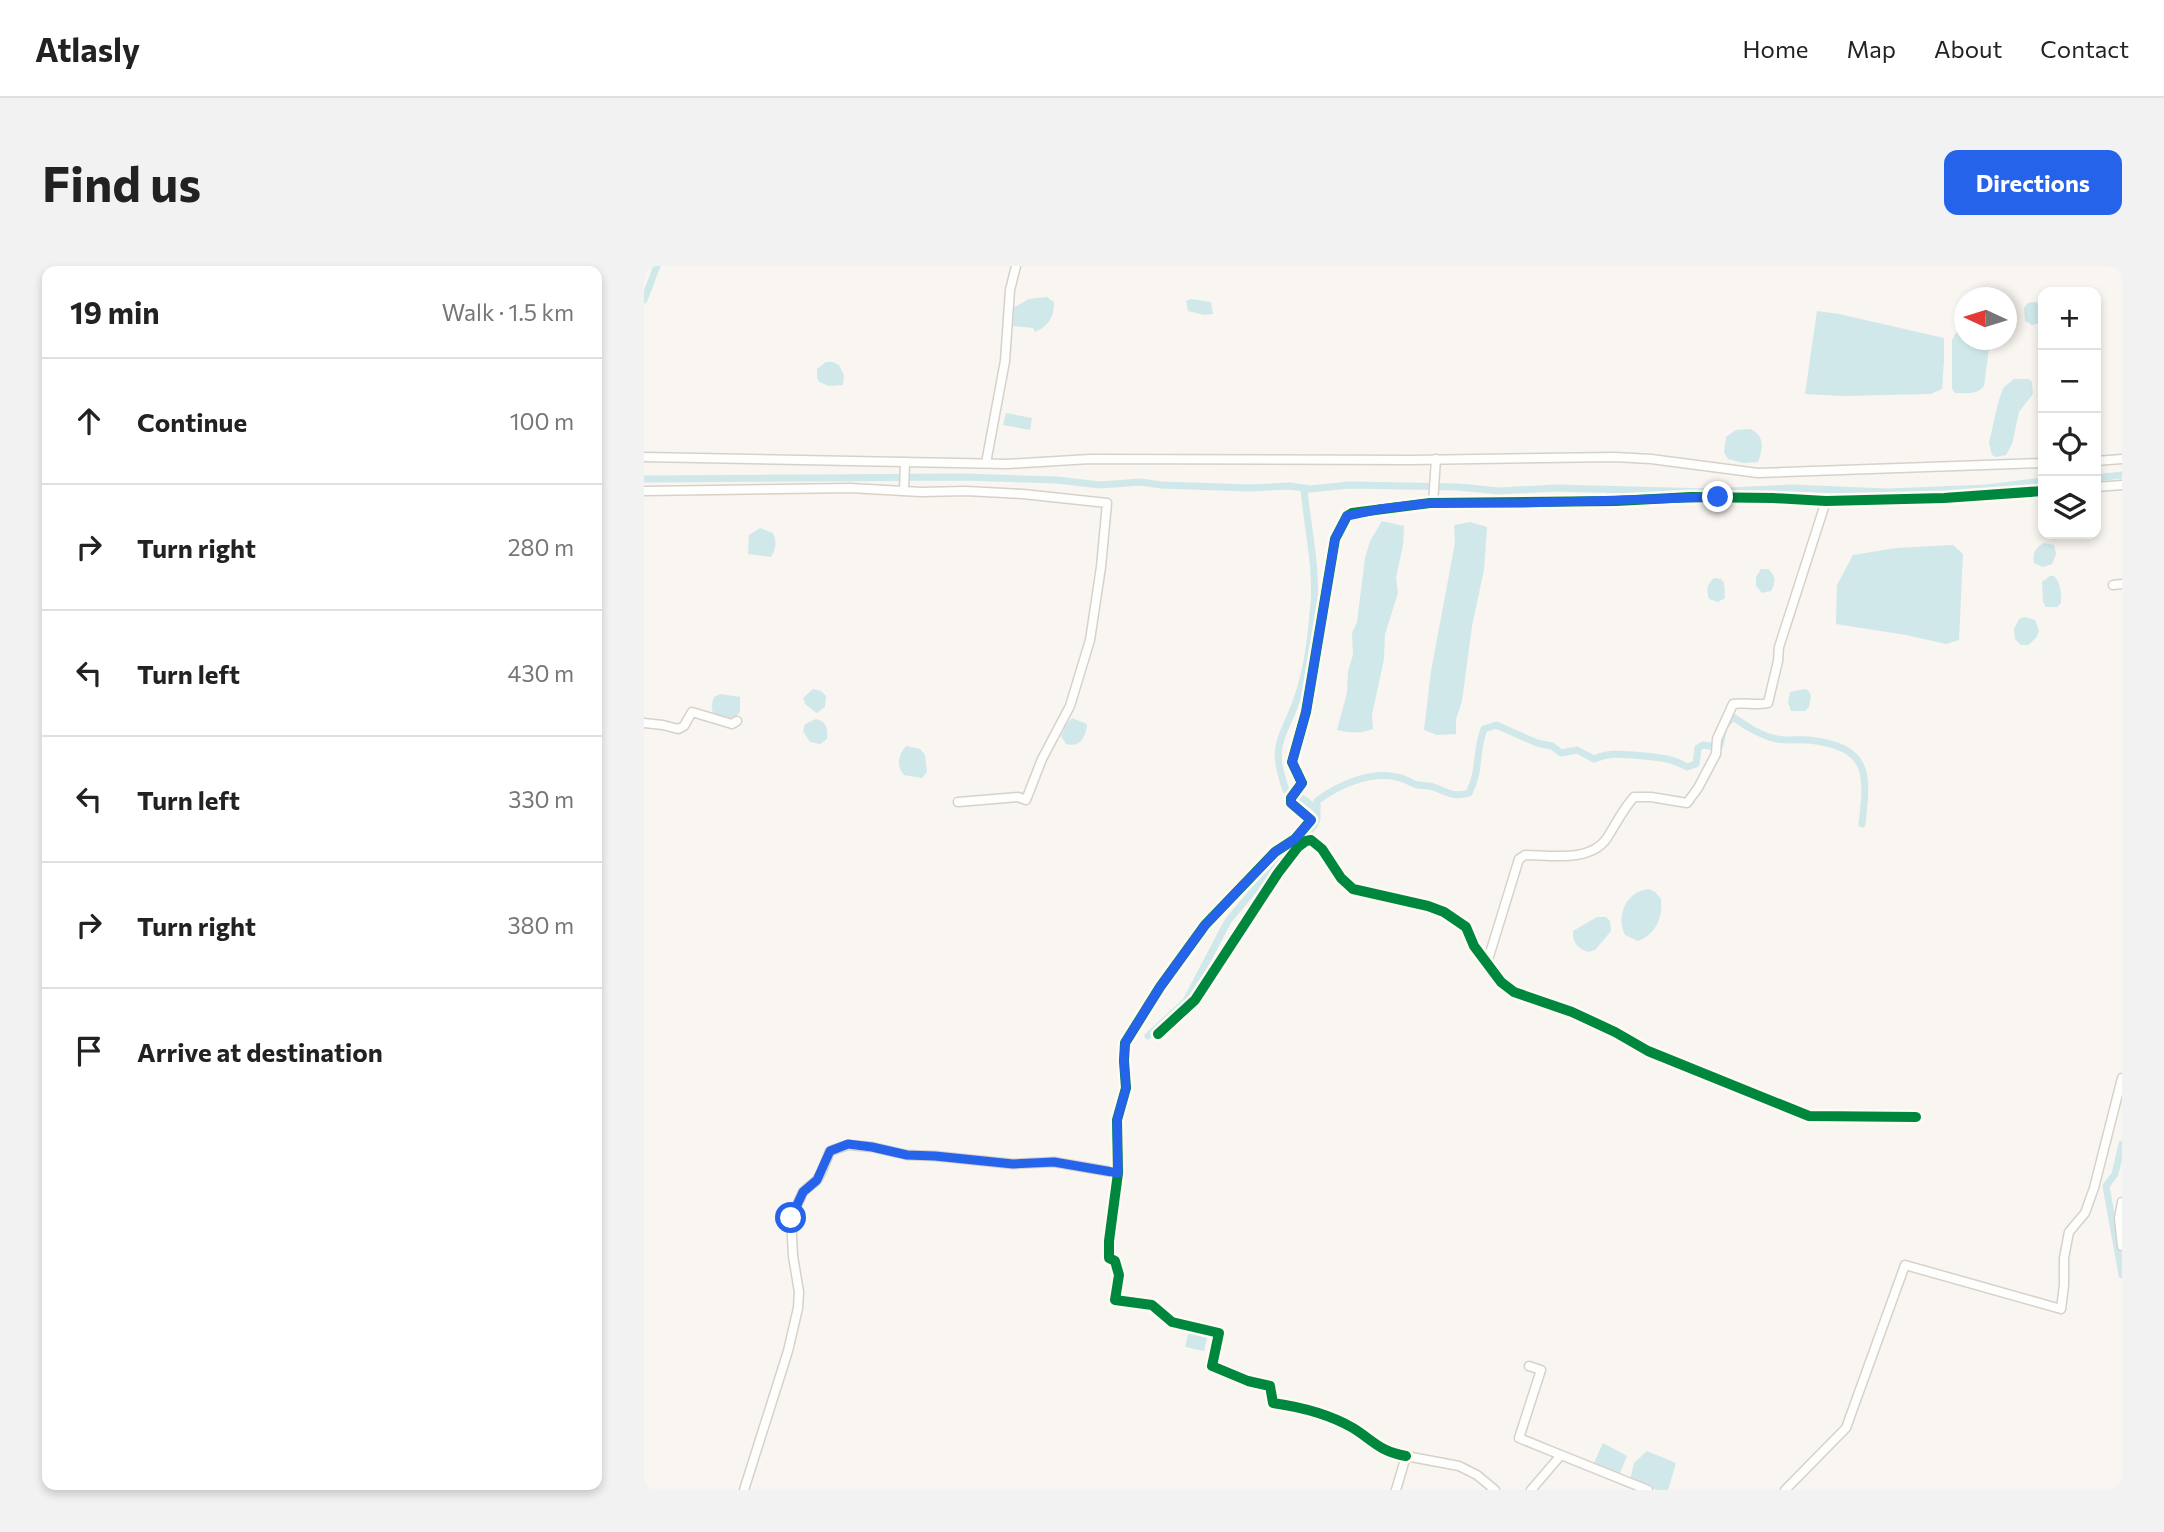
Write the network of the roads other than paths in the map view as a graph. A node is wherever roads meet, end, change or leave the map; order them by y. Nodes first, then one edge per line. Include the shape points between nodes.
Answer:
1 (1016, 266) edge
2 (644, 457) edge
3 (1436, 459) junction
4 (2122, 459) edge
5 (2101, 461) edge
6 (905, 463) junction
7 (986, 463) junction
8 (2038, 463) edge
9 (2122, 485) edge
10 (2101, 487) edge
11 (644, 491) edge
12 (904, 491) junction
13 (2038, 491) edge
14 (1433, 501) junction
15 (1826, 501) junction
16 (737, 721) dead end
17 (644, 723) edge
18 (958, 802) dead end
19 (1488, 963) junction
20 (1158, 1034) dead end
21 (2122, 1077) edge
22 (1916, 1117) dead end
23 (1118, 1173) junction
24 (2122, 1202) edge
25 (2122, 1246) edge
26 (1529, 1366) dead end
27 (1561, 1455) junction
28 (1406, 1456) junction
29 (744, 1490) edge
30 (1396, 1490) edge
31 (1495, 1490) edge
32 (1531, 1490) edge
33 (1648, 1490) edge
34 (1785, 1490) edge

1 - 7 street
2 - 6 street
3 - 7 street
3 - 8 street via 1615,457 1758,473
3 - 14 street
4 - 5 street
6 - 7 street
6 - 12 street
9 - 10 street
11 - 12 street
12 - 18 street via 1023,494 1107,503 1090,640 1070,706 1026,800 1018,796
13 - 15 street
14 - 15 street via 1616,502 1691,497
14 - 23 street via 1352,513 1339,528 1306,712 1292,762 1302,783 1291,803 1311,820 1205,925 1125,1043 1126,1088 1117,1120
15 - 19 street via 1779,647 1768,703 1733,704 1717,739 1716,754 1686,803 1634,797 1594,850 1519,859
16 - 17 street via 732,724 692,712 678,729
19 - 20 street via 1466,927 1428,906 1353,890 1316,842 1309,840 1271,882 1195,1000
19 - 22 street via 1514,992 1572,1012 1647,1051 1809,1116
21 - 34 street via 2094,1188 2085,1213 2069,1232 2061,1309 1905,1265 1846,1428
23 - 28 street via 1109,1241 1109,1258 1115,1261 1119,1275 1115,1300 1152,1305 1172,1322 1219,1333 1212,1366 1270,1386 1273,1403 1335,1420 1387,1451
23 - 29 street via 1054,1162 1013,1164 907,1155 848,1144 830,1151 791,1218 798,1308
24 - 25 street
26 - 27 street via 1541,1370 1519,1438
27 - 32 street
27 - 33 street
28 - 30 street
28 - 31 street via 1459,1466

